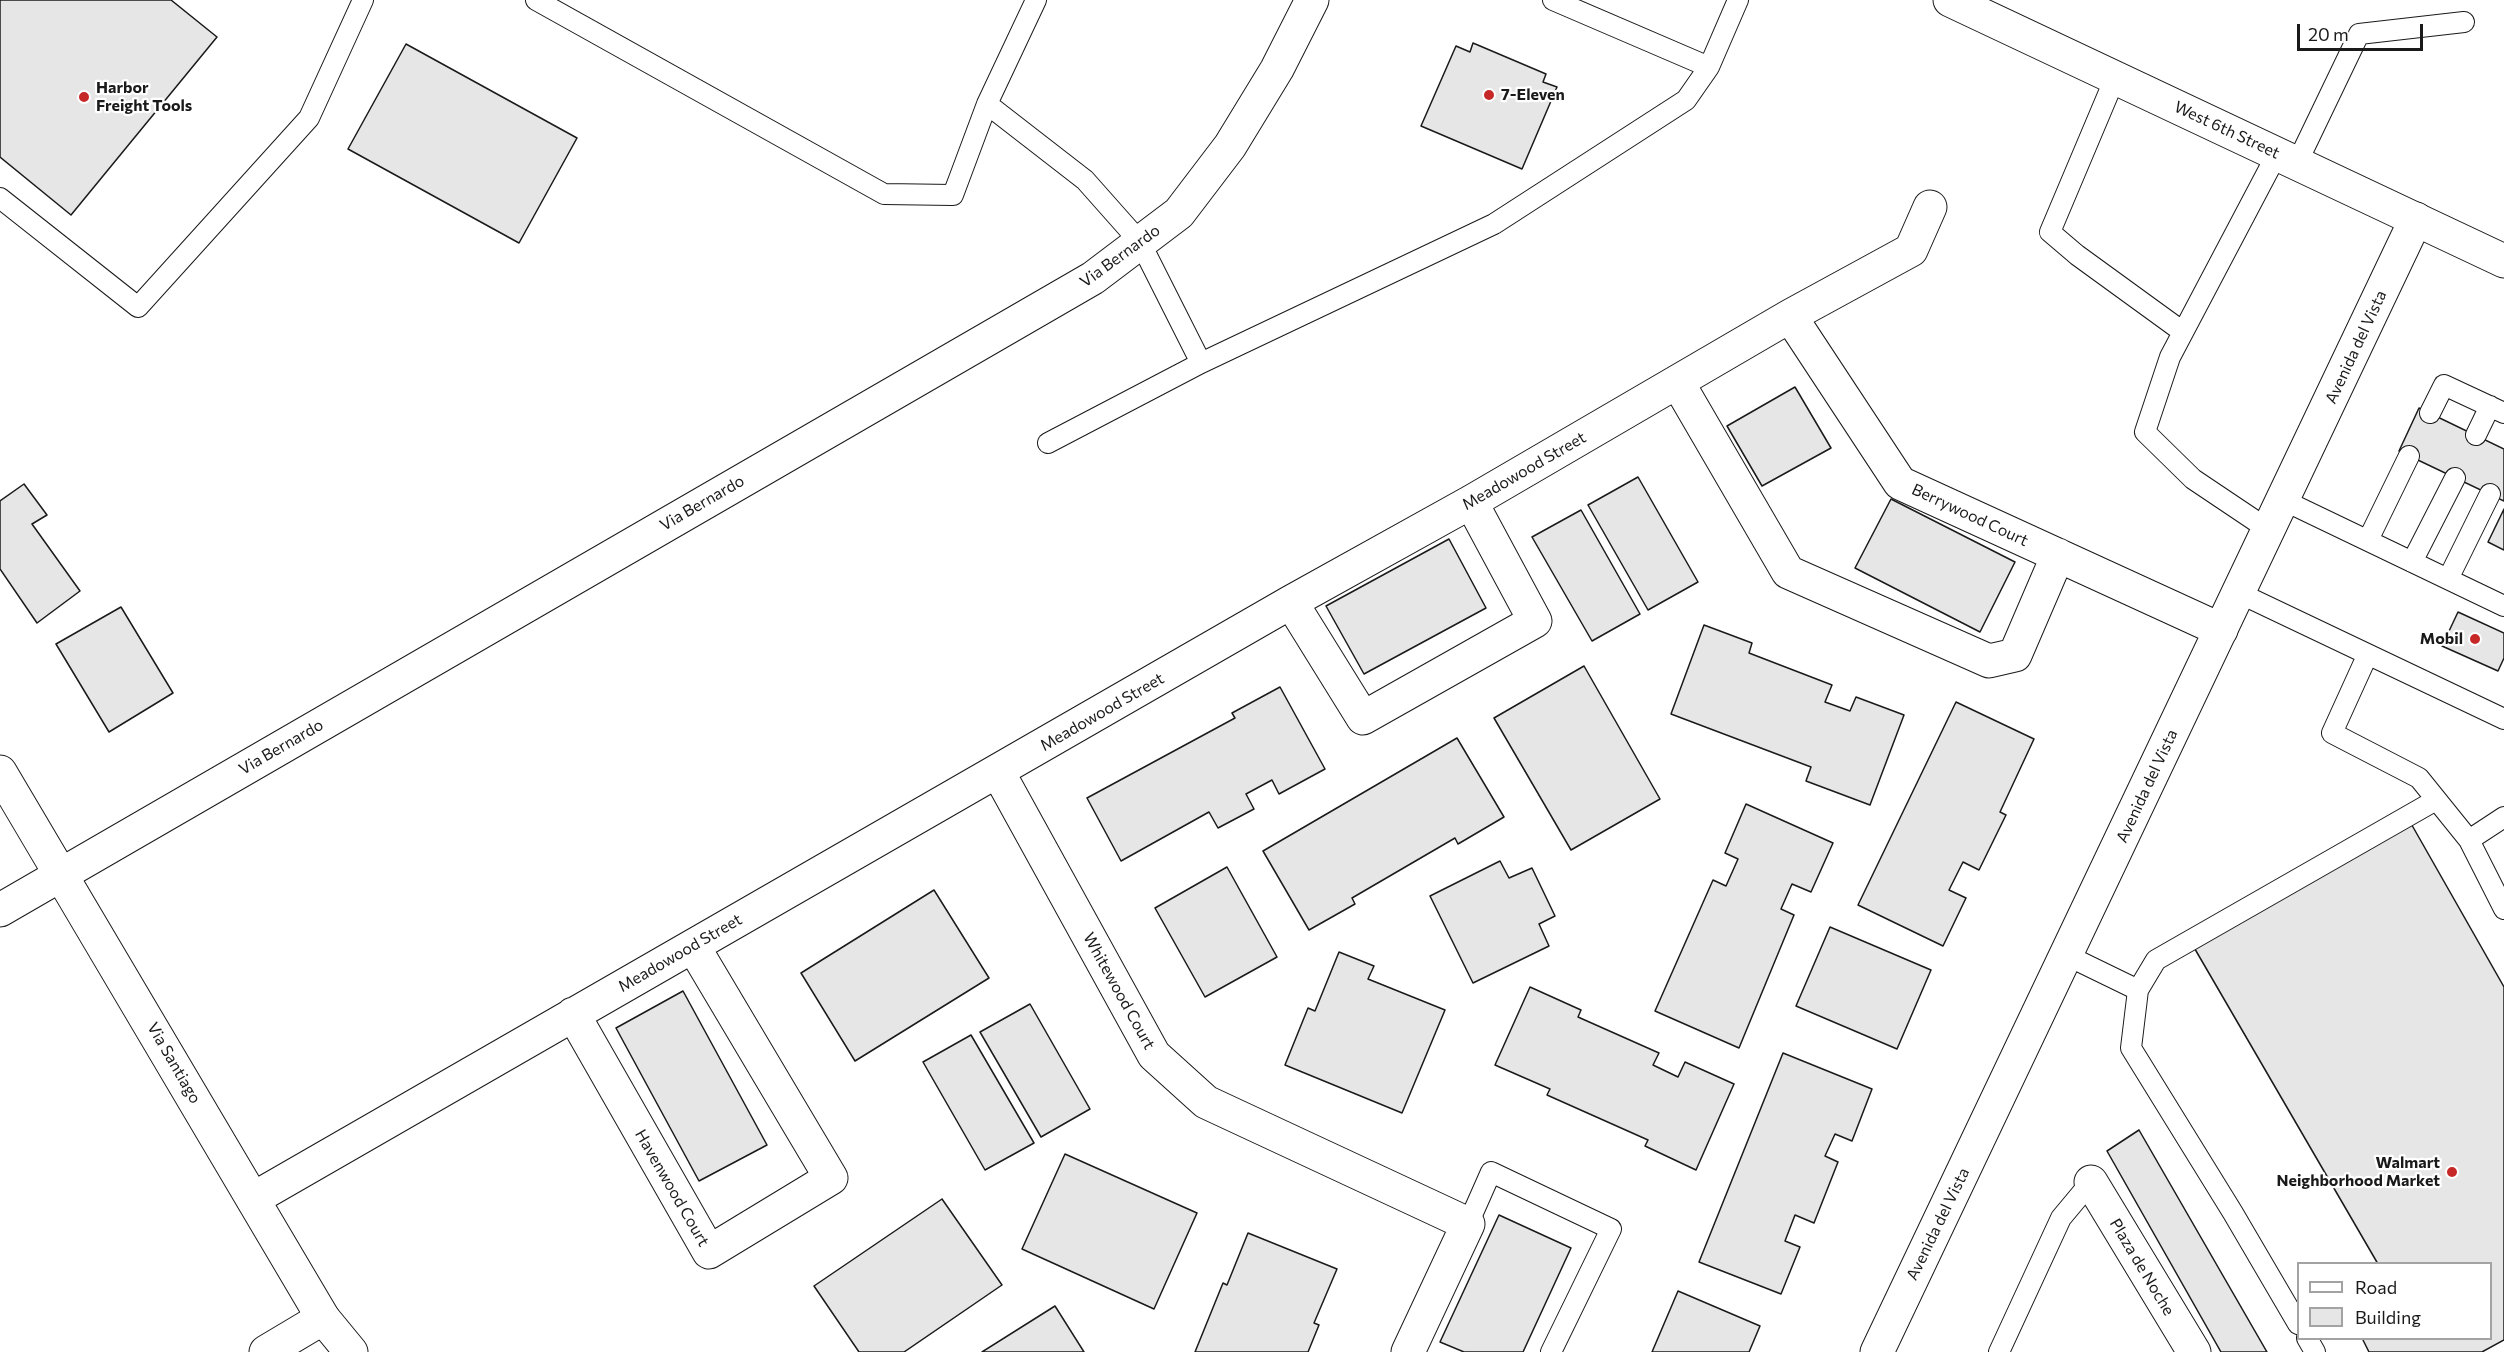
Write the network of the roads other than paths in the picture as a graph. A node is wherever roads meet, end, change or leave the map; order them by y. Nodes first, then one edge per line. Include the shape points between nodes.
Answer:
1 (363, 0) edge
2 (536, 0) edge
3 (1036, 0) edge
4 (1312, 0) edge
5 (1553, 0) edge
6 (1738, 0) edge
7 (1950, 0) edge
8 (2464, 22) dead end
9 (1709, 67) junction
10 (2115, 78) junction
11 (987, 104) junction
12 (2287, 158) junction
13 (0, 198) edge
14 (1930, 207) dead end
15 (2416, 219) junction
16 (1140, 242) junction
17 (2504, 261) edge
18 (1790, 316) junction
19 (2183, 332) junction
20 (1201, 363) junction
21 (1678, 383) junction
22 (2497, 409) edge
23 (2430, 413) dead end
24 (2476, 435) dead end
25 (1048, 443) dead end
26 (2409, 456) dead end
27 (2455, 478) dead end
28 (2490, 494) dead end
29 (2283, 500) junction
30 (1471, 502) junction
31 (2269, 530) junction
32 (2367, 540) junction
33 (2058, 555) junction
34 (2412, 562) junction
35 (2448, 579) junction
36 (2239, 593) junction
37 (1291, 602) junction
38 (2504, 606) edge
39 (2221, 630) junction
40 (2367, 656) junction
41 (2504, 719) edge
42 (0, 772) edge
43 (998, 772) junction
44 (2436, 800) junction
45 (2504, 817) edge
46 (2469, 840) junction
47 (60, 875) junction
48 (2504, 909) edge
49 (0, 910) edge
50 (693, 946) junction
51 (2066, 956) junction
52 (2138, 990) junction
53 (573, 1014) junction
54 (2091, 1182) joint
55 (254, 1199) junction
56 (1468, 1224) junction
57 (323, 1318) junction
58 (2297, 1322) edge
59 (266, 1352) edge
60 (351, 1352) edge
61 (1408, 1352) edge
62 (1551, 1352) edge
63 (1877, 1352) edge
64 (1999, 1352) edge
65 (2194, 1352) edge

1 - 13 lane via 309,118 138,307
2 - 11 lane via 884,194 953,195
3 - 11 lane
4 - 16 street, Via Bernardo via 1277,69 1230,146 1179,213
5 - 9 lane
6 - 9 lane
7 - 10 street, West 6th Street
8 - 12 lane via 2359,34
9 - 20 lane via 1686,100 1494,224
10 - 12 street, West 6th Street
10 - 19 lane via 2050,232
11 - 16 lane via 1085,180
12 - 15 street, West 6th Street
12 - 19 lane
14 - 18 street, Meadowood Street via 1911,250
15 - 17 street, West 6th Street
15 - 29 street, Avenida del Vista
16 - 20 lane
16 - 47 street, Via Bernardo via 1093,278
18 - 21 street, Meadowood Street
18 - 33 street, Berrywood Court via 1900,483
19 - 31 lane via 2170,357 2145,432 2193,479
20 - 25 lane
21 - 30 street, Meadowood Street
21 - 33 street via 1788,572 1989,661 2015,655
22 - 23 lane via 2445,385
22 - 24 lane
26 - 32 lane
27 - 34 lane
28 - 35 lane
29 - 31 street, Avenida del Vista
29 - 32 lane
30 - 37 street, Meadowood Street
30 - 37 street via 1535,621 1363,718
31 - 36 street, Avenida del Vista
32 - 34 lane
33 - 39 street, Berrywood Court
34 - 35 lane
35 - 38 lane
36 - 39 street, Avenida del Vista
36 - 40 lane
37 - 43 street, Meadowood Street
39 - 51 street, Avenida del Vista
40 - 41 lane
40 - 44 lane via 2332,733 2419,778
42 - 47 street, Via Santiago
43 - 50 street, Meadowood Street
43 - 56 street, Whitewood Court via 1154,1054 1206,1102
44 - 46 lane
44 - 52 lane via 2156,960
45 - 46 lane
46 - 48 lane
47 - 49 street, Via Bernardo
47 - 55 street, Via Santiago
50 - 53 street, Meadowood Street
50 - 53 street, Havenwood Court via 831,1178 709,1252
51 - 52 lane
51 - 63 street, Avenida del Vista
52 - 58 lane via 2131,1048
53 - 55 street, Meadowood Street
54 - 64 lane via 2061,1218
54 - 65 street, Plaza de Noche
55 - 57 street, Via Santiago
56 - 61 street
56 - 62 lane via 1491,1172 1611,1229
57 - 59 street
57 - 60 street, Via Santiago

